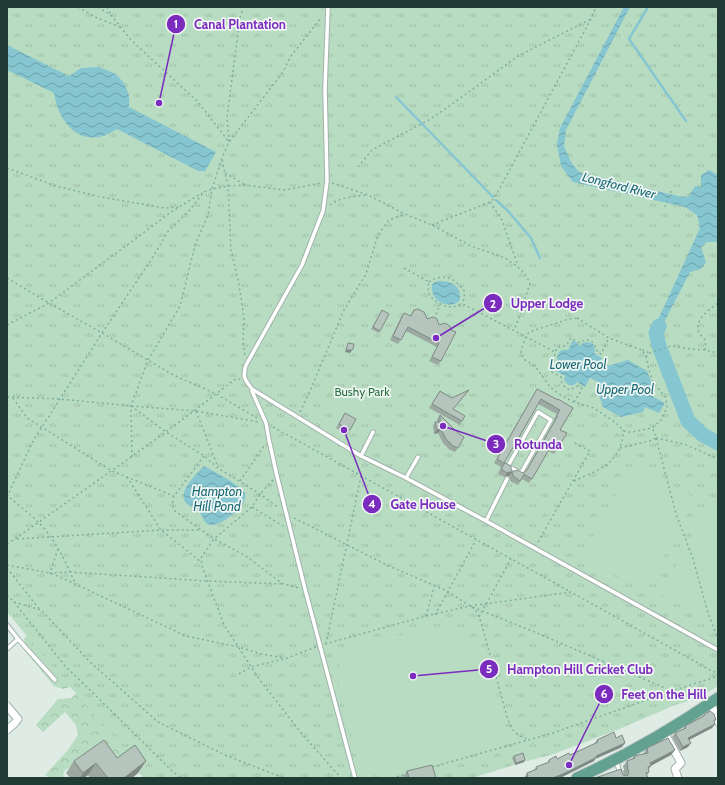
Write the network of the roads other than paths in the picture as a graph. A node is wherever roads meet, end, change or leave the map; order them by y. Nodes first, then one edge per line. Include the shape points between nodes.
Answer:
1 (328, 8) edge
2 (252, 390) junction
3 (373, 432) dead end
4 (361, 456) junction
5 (418, 457) dead end
6 (512, 470) joint
7 (406, 478) junction
8 (507, 479) dead end
9 (486, 521) junction
10 (7, 625) edge
11 (18, 639) junction
12 (7, 649) edge
13 (718, 650) edge
14 (55, 680) dead end
15 (714, 701) edge
16 (7, 706) edge
17 (718, 722) edge
18 (7, 730) edge
19 (664, 732) junction
20 (615, 760) junction
21 (355, 778) edge
22 (577, 778) edge
23 (622, 778) edge
24 (678, 778) edge

1 - 2 lane via 325,89 326,181 323,211 302,265 246,365 245,378
2 - 4 lane
2 - 21 lane via 266,423 305,589
3 - 4 lane
4 - 7 lane
5 - 7 lane
6 - 6 lane via 508,466 538,412 551,420 521,473
7 - 9 lane
8 - 9 lane
9 - 13 lane
10 - 11 lane
11 - 12 lane
11 - 14 lane
15 - 17 street
15 - 19 main road
16 - 18 street via 18,719
19 - 20 main road
19 - 24 street via 681,762 675,769
20 - 22 main road
20 - 23 lane

